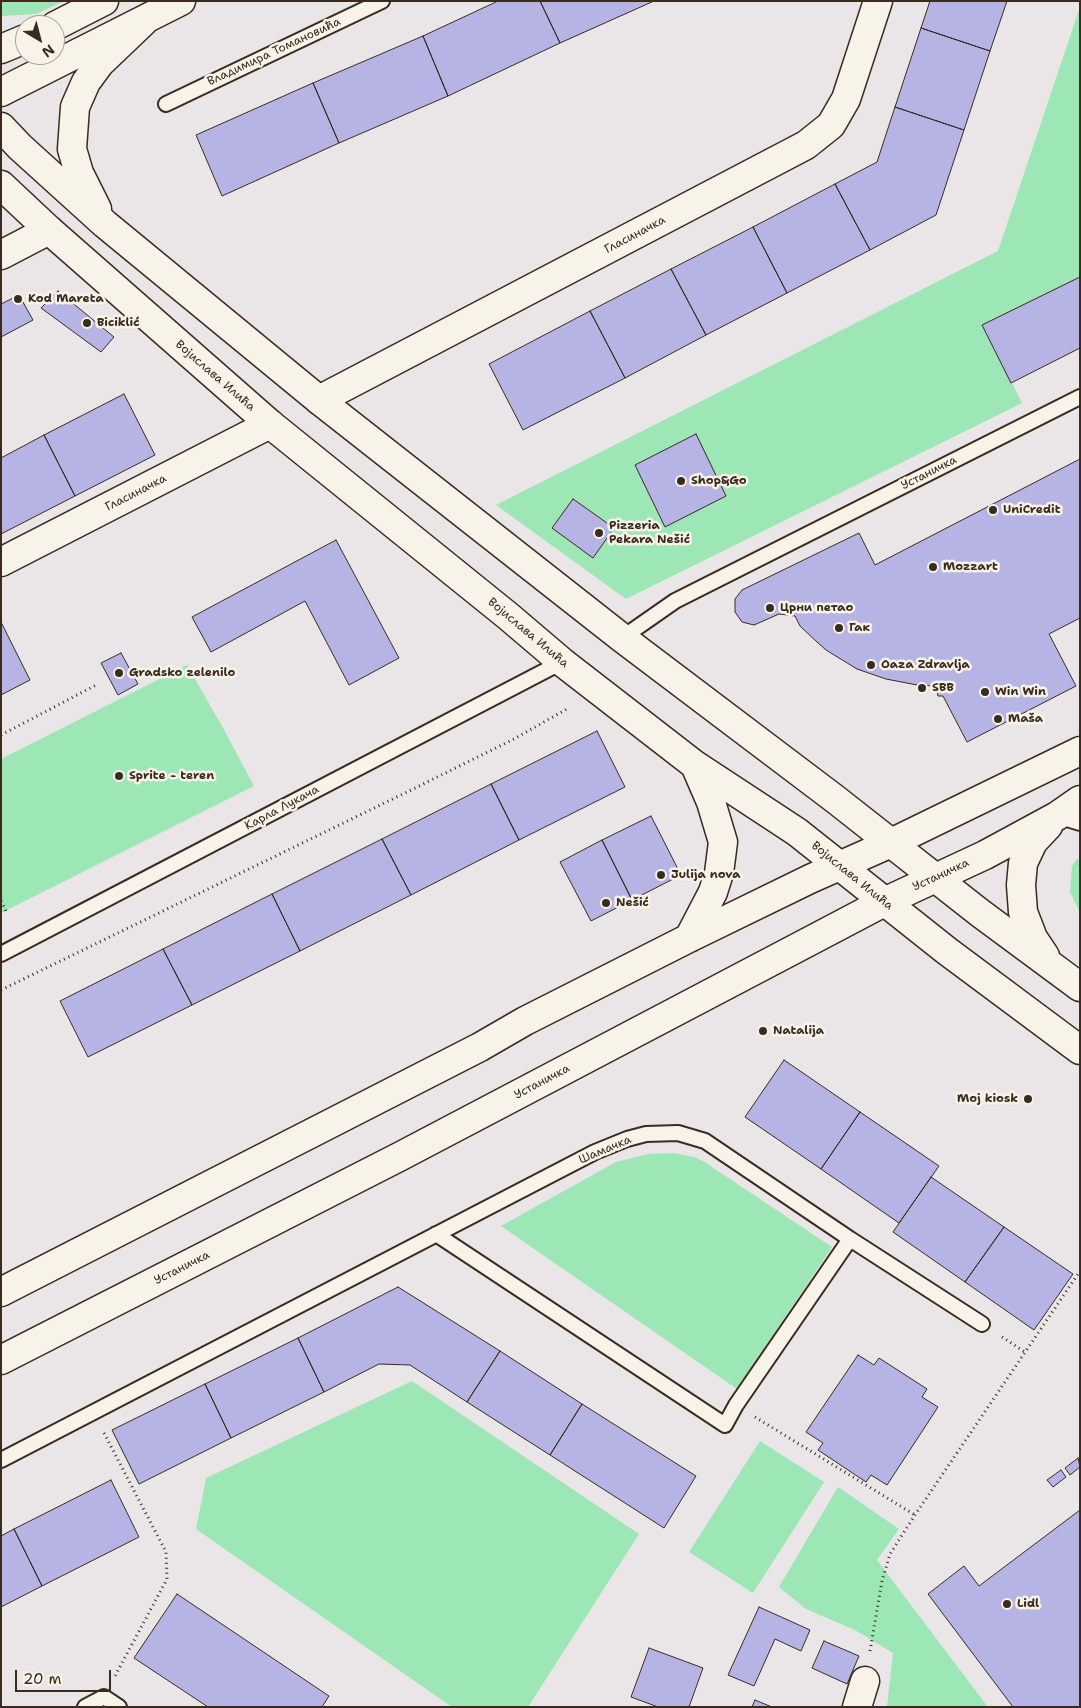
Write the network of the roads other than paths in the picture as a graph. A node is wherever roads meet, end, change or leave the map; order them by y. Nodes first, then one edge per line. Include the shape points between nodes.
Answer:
1 (104, 1) edge
2 (181, 1) edge
3 (382, 1) edge
4 (878, 1) edge
5 (65, 21) edge
6 (144, 21) junction
7 (15, 43) edge
8 (1, 49) edge
9 (1, 92) edge
10 (166, 104) dead end
11 (1, 127) edge
12 (1, 185) edge
13 (105, 224) junction
14 (49, 230) junction
15 (1, 255) edge
16 (1080, 396) edge
17 (319, 400) junction
18 (270, 424) junction
19 (1, 562) edge
20 (622, 638) junction
21 (562, 662) junction
22 (1080, 751) edge
23 (695, 765) junction
24 (1080, 800) edge
25 (1069, 820) edge
26 (890, 843) junction
27 (839, 866) junction
28 (936, 878) junction
29 (884, 902) junction
30 (689, 938) junction
31 (1, 954) edge
32 (1053, 967) junction
33 (1080, 986) edge
34 (1080, 1050) edge
35 (436, 1234) junction
36 (850, 1239) junction
37 (1, 1292) edge
38 (982, 1324) road end
39 (1, 1360) edge
40 (1, 1460) edge
41 (85, 1707) edge
42 (119, 1707) edge

1 - 5 main road
2 - 6 main road
3 - 10 lane, Владимира Томановића
4 - 17 main road, Гласиначка via 846,99 831,125 806,146
6 - 9 main road
6 - 13 main road via 100,63 86,82 75,108 72,149 79,173
7 - 8 main road
11 - 13 main road
12 - 14 main road, Војислава Илића
13 - 17 main road
14 - 15 main road
14 - 18 main road, Војислава Илића
16 - 20 lane, Устаничка via 675,601
17 - 20 main road
18 - 19 main road, Гласиначка
18 - 21 main road, Војислава Илића
20 - 26 main road
21 - 23 main road, Војислава Илића
21 - 31 lane, Карла Лукача
22 - 26 main road
23 - 27 main road, Војислава Илића via 797,832
23 - 30 main road via 723,842 717,879
24 - 25 main road, Устаничка
25 - 28 main road, Устаничка
25 - 32 main road via 1033,842 1023,863 1023,912 1033,938
26 - 27 main road
26 - 28 main road
27 - 29 main road, Војислава Илића
27 - 30 main road
28 - 29 main road, Устаничка
28 - 32 main road
29 - 34 main road, Војислава Илића
29 - 39 main road, Устаничка via 408,1152
30 - 37 main road
32 - 33 main road
35 - 36 lane, Шамачка via 595,1152 646,1134 678,1133 705,1141
35 - 36 lane via 725,1426 736,1405
35 - 40 lane
36 - 38 lane, Шамачка
41 - 42 lane via 104,1697

